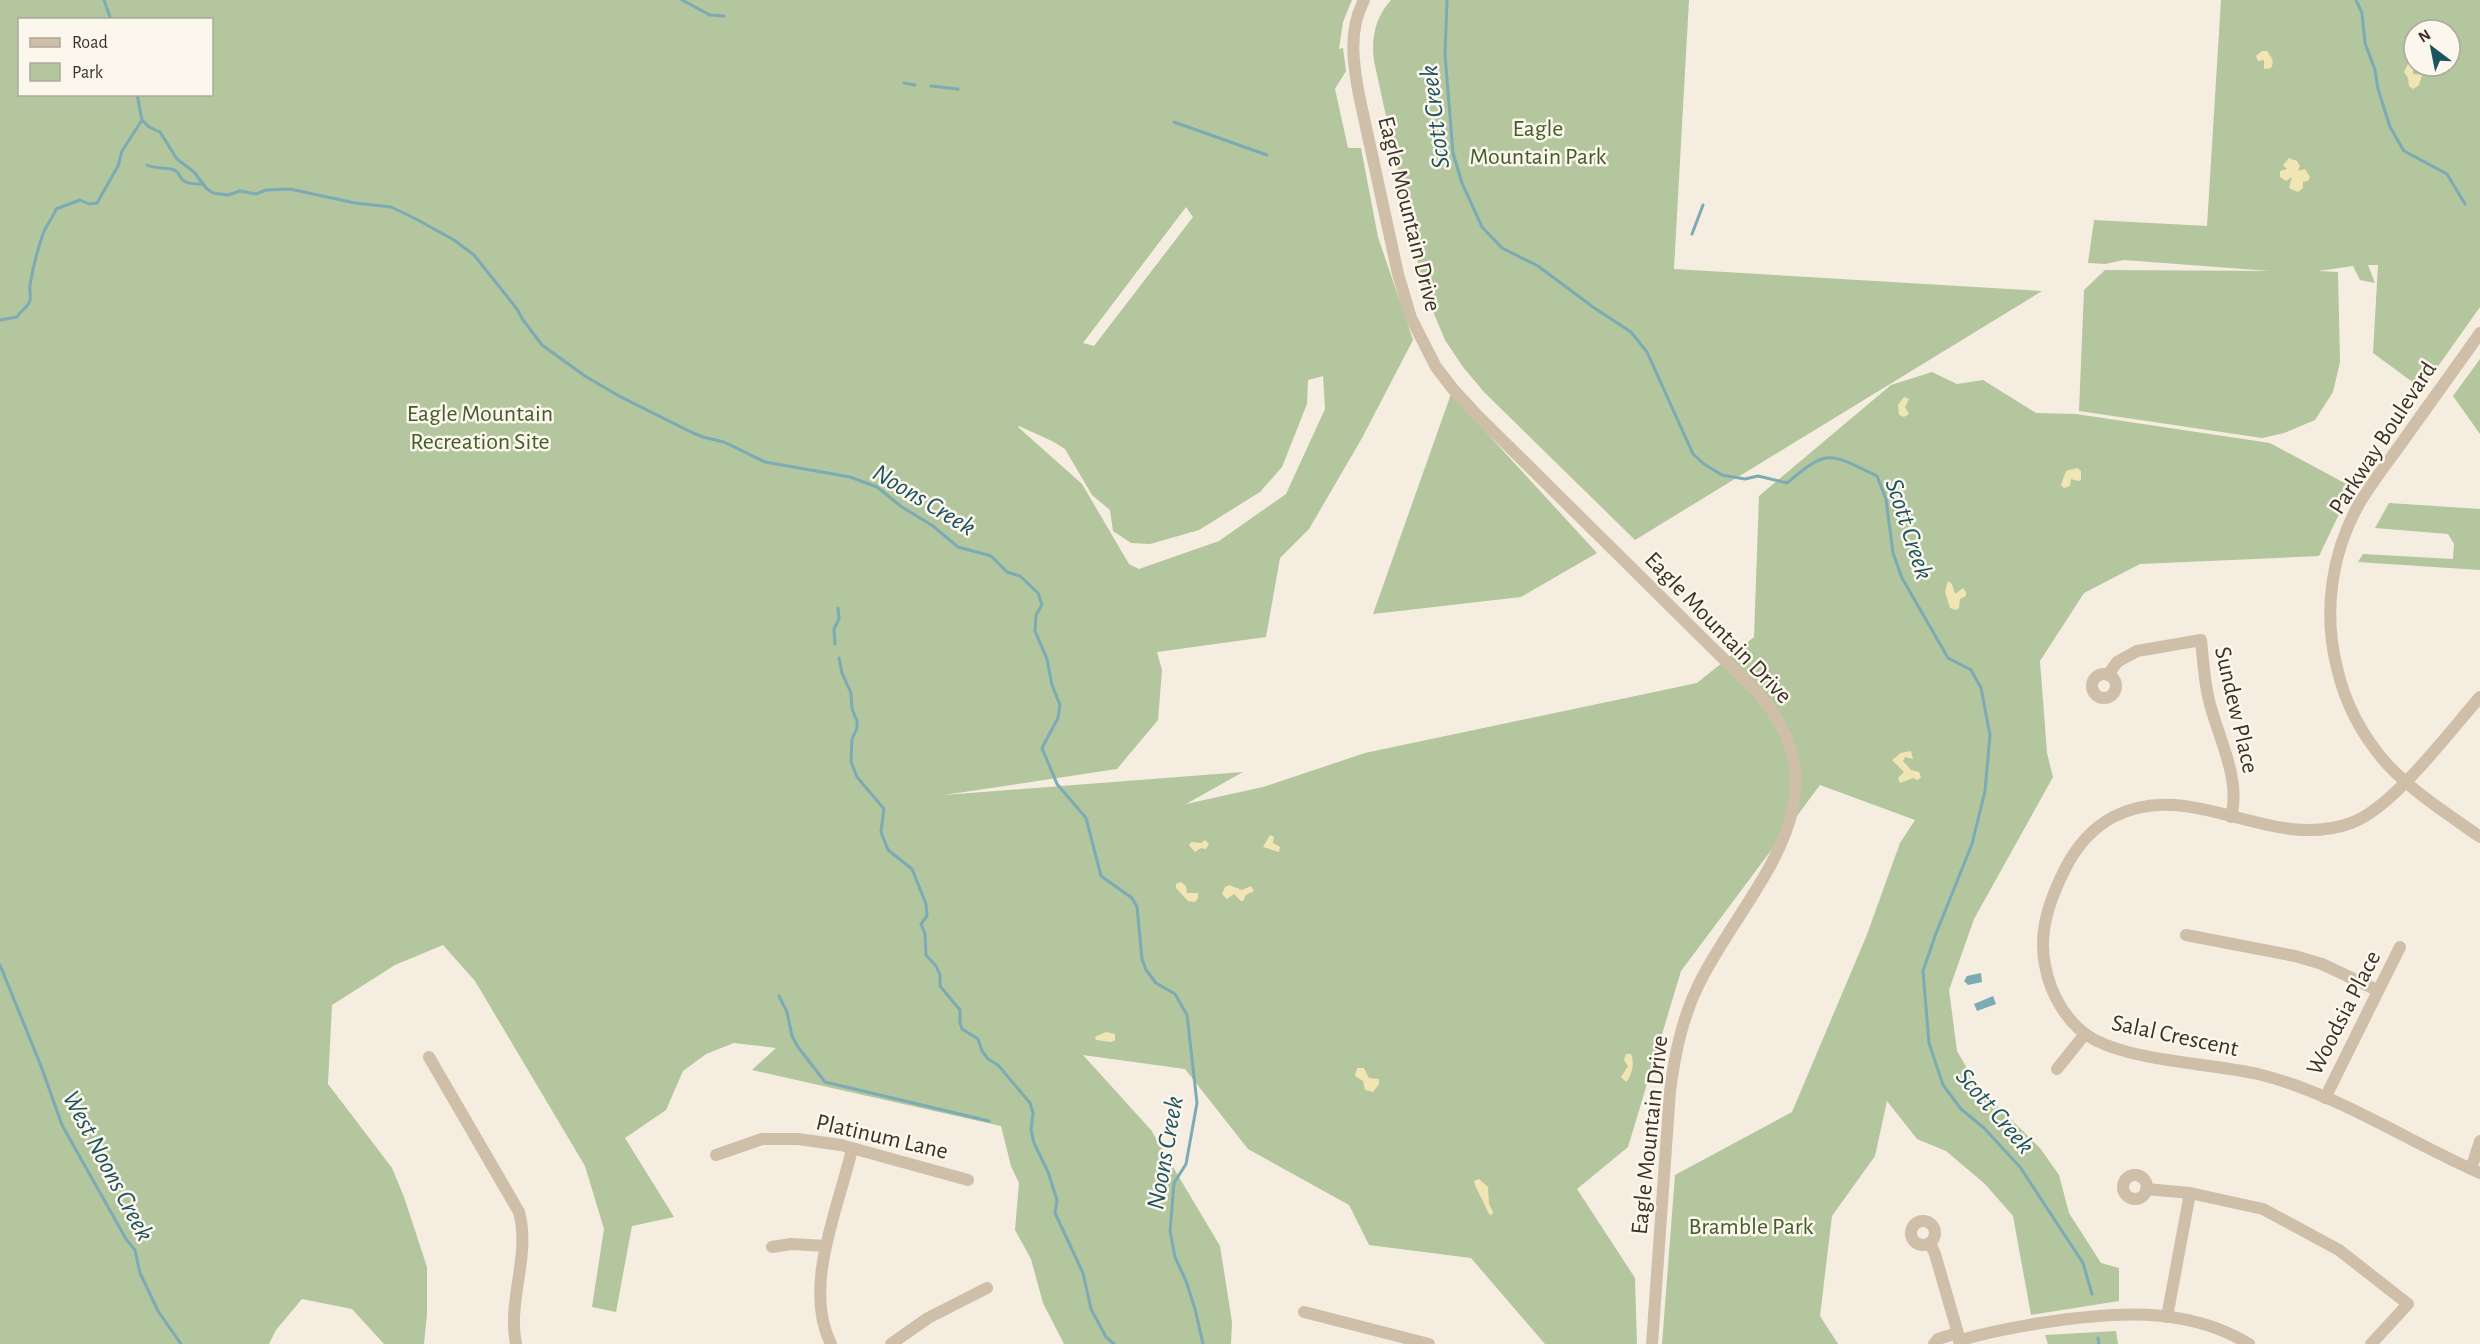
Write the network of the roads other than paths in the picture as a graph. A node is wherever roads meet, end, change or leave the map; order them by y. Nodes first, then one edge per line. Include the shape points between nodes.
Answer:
1 (1364, 0) edge
2 (2480, 333) edge
3 (2108, 675) dead end
4 (2480, 697) edge
5 (2405, 781) junction
6 (2231, 817) junction
7 (2480, 837) edge
8 (2187, 935) dead end
9 (2400, 947) dead end
10 (2378, 990) junction
11 (2085, 1034) junction
12 (429, 1058) dead end
13 (2057, 1070) dead end
14 (2325, 1098) junction
15 (2480, 1141) edge
16 (852, 1149) junction
17 (716, 1155) dead end
18 (2476, 1171) edge
19 (968, 1180) dead end
20 (2146, 1189) dead end
21 (2190, 1193) junction
22 (1930, 1243) dead end
23 (826, 1246) junction
24 (772, 1247) dead end
25 (987, 1288) dead end
26 (1304, 1312) dead end
27 (2167, 1317) junction
28 (1959, 1339) edge
29 (516, 1344) edge
30 (831, 1344) edge
31 (891, 1344) edge
32 (1429, 1344) edge
33 (1652, 1344) edge
34 (1934, 1344) edge
35 (2249, 1344) edge
36 (2371, 1344) edge

1 - 33 street, Eagle Mountain Drive via 1353,39 1359,95 1404,297 1429,357 1478,416 1758,693 1780,725 1792,758 1795,800 1786,835 1702,979 1675,1053
2 - 5 street, Parkway Boulevard via 2362,500 2341,546 2333,576 2330,626 2342,686 2370,742
3 - 6 street, Sundew Place via 2116,662 2137,651 2200,640 2208,695 2233,790
4 - 5 street, Salal Crescent
5 - 6 street, Salal Crescent via 2371,813 2334,829 2297,830
5 - 7 street, Parkway Boulevard
6 - 11 street, Salal Crescent via 2176,804 2146,805 2107,820 2073,853 2048,909 2042,944 2054,993 2066,1014
8 - 10 street via 2301,958
9 - 10 street, Woodsia Place
10 - 14 street, Woodsia Place
11 - 13 street
11 - 14 street, Salal Crescent via 2115,1048 2259,1074
12 - 29 street via 519,1212 523,1237 514,1322
14 - 18 street, Salal Crescent
15 - 18 street
16 - 17 street, Platinum Lane via 798,1139 762,1139
16 - 19 street, Platinum Lane
16 - 23 street
20 - 21 street
21 - 27 street
21 - 36 street via 2263,1209 2339,1250 2408,1304
22 - 28 street
23 - 24 street
23 - 30 street via 819,1289
25 - 31 street via 928,1318
26 - 32 street
27 - 28 street via 2122,1313 2082,1317
27 - 35 street via 2228,1331
28 - 34 street via 1938,1339

